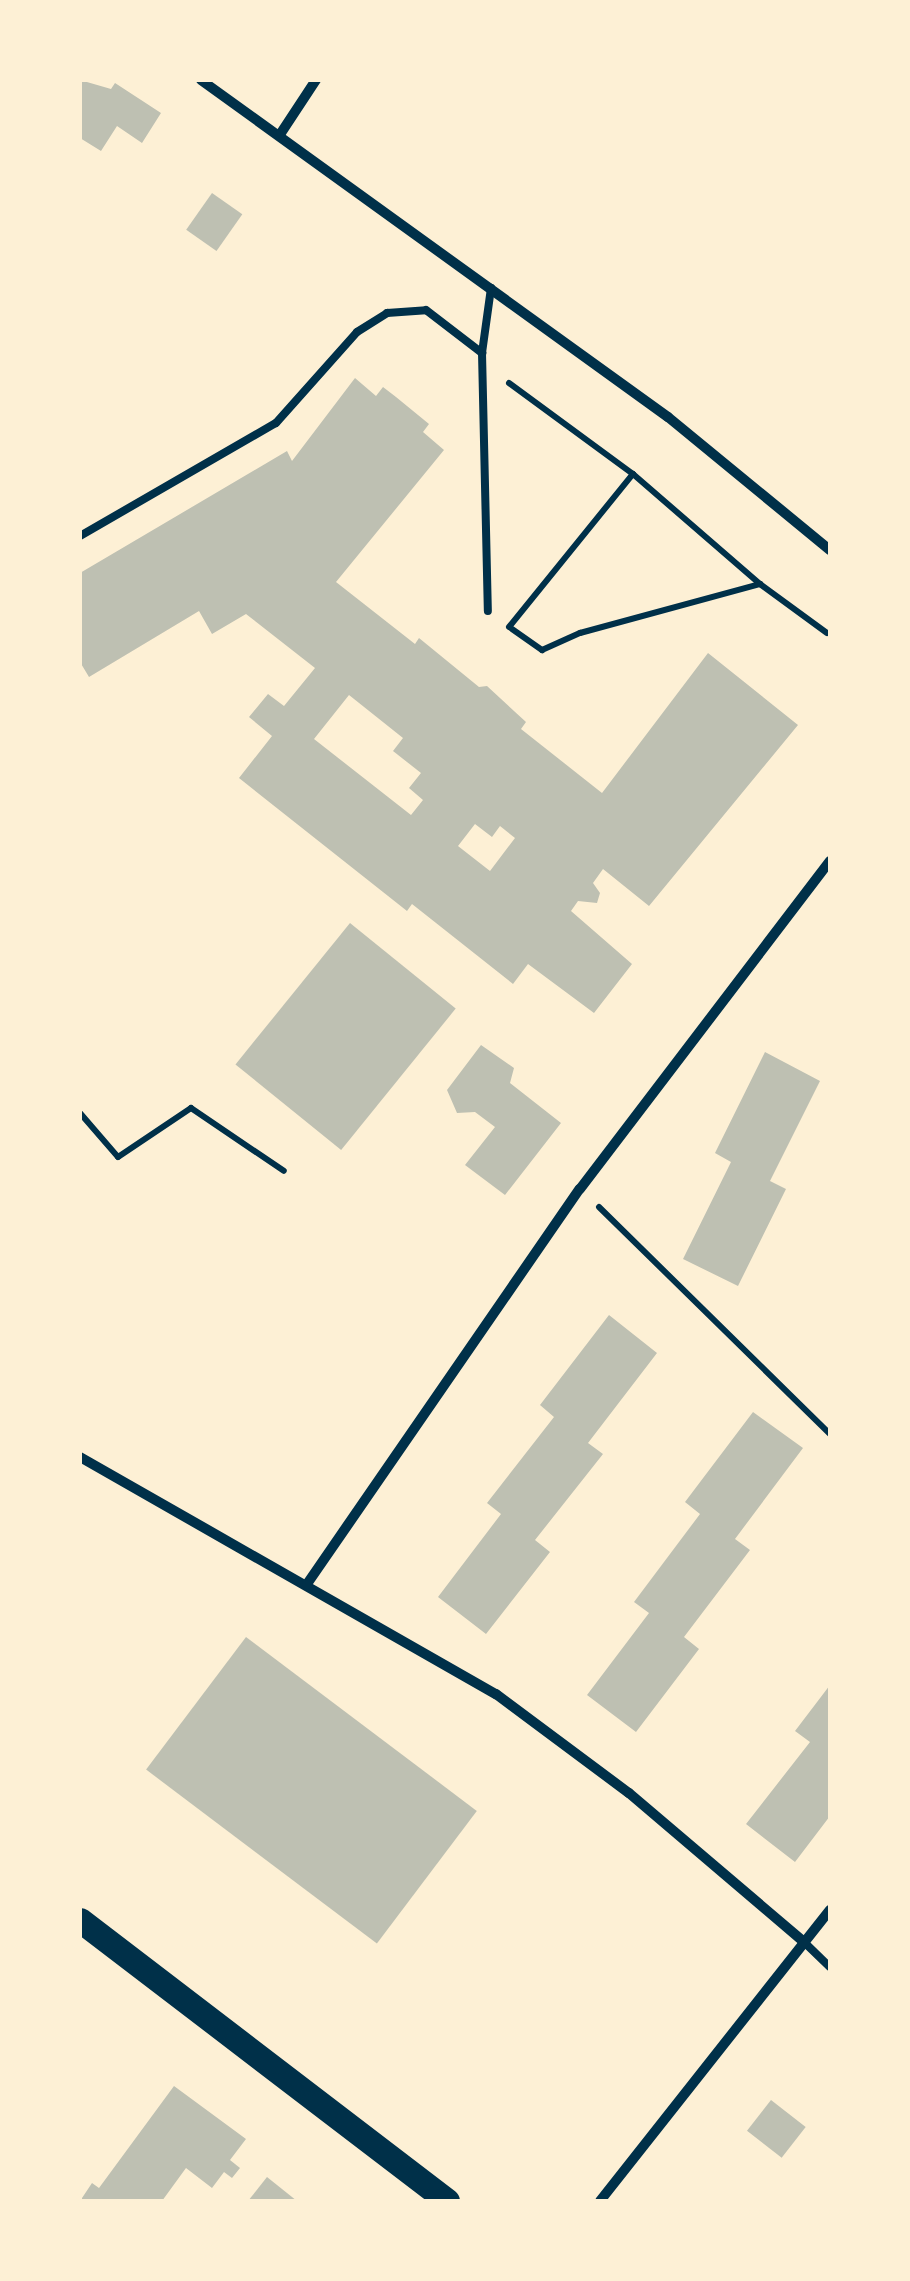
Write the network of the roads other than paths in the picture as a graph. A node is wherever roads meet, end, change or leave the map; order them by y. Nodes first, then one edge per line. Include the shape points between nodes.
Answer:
1 (201, 80) edge
2 (316, 80) edge
3 (281, 133) junction
4 (492, 287) junction
5 (482, 353) junction
6 (80, 536) edge
7 (830, 550) edge
8 (488, 611) dead end
9 (830, 861) edge
10 (80, 1457) edge
11 (307, 1584) junction
12 (830, 1910) edge
13 (80, 1920) edge
14 (804, 1942) junction
15 (830, 1967) edge
16 (447, 2201) edge
17 (600, 2201) edge

1 - 3 street
2 - 3 street
3 - 4 street
4 - 5 lane
4 - 7 street via 741,474
5 - 6 lane via 426,310 387,313 357,332 276,423
5 - 8 lane
9 - 11 street via 580,1189
10 - 11 street
11 - 14 street via 496,1694 629,1793
12 - 14 street
13 - 16 main road
14 - 15 lane
14 - 17 street

